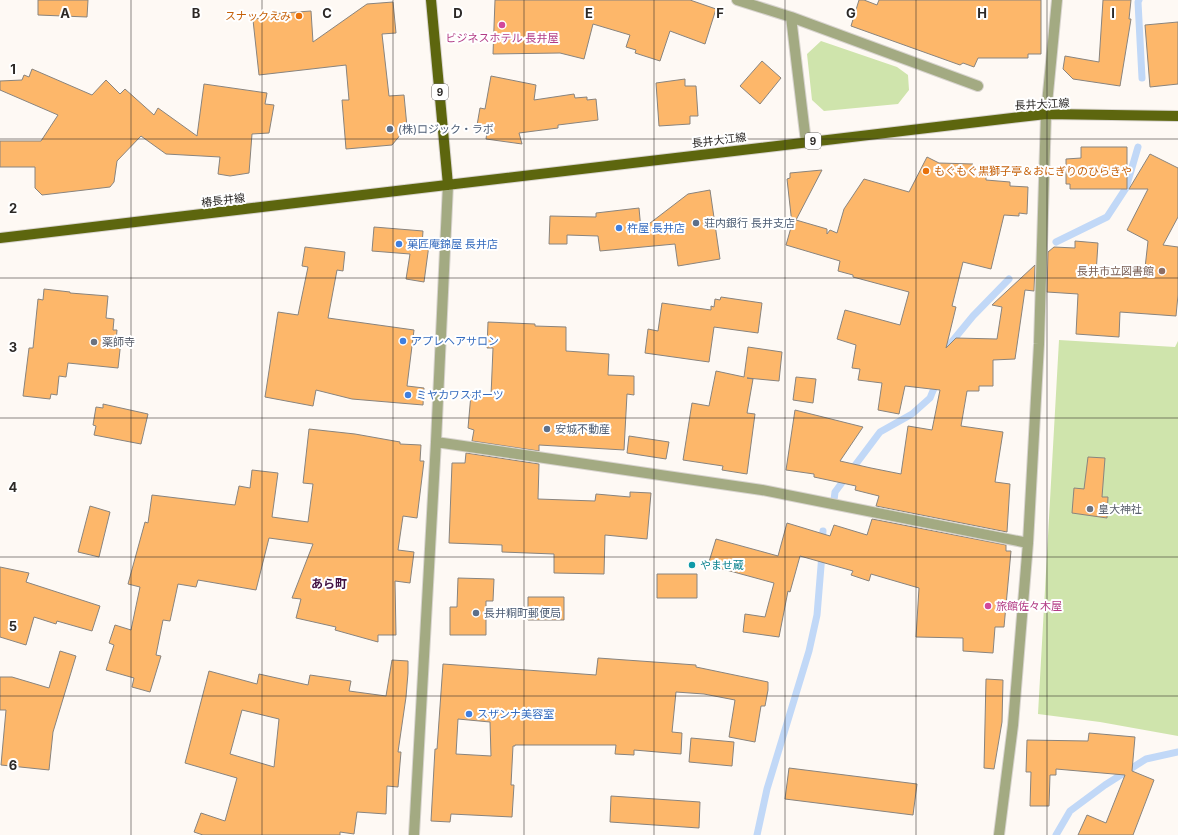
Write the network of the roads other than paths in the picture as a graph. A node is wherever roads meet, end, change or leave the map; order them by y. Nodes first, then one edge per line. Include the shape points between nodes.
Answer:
1 (431, 0) edge
2 (737, 0) edge
3 (1057, 0) edge
4 (791, 17) junction
5 (978, 86) dead end
6 (1046, 114) junction
7 (1178, 116) edge
8 (806, 142) junction
9 (448, 185) junction
10 (0, 238) edge
11 (436, 442) junction
12 (1028, 544) junction
13 (414, 835) edge
14 (999, 835) edge

1 - 9 main road, 9
2 - 4 street
3 - 6 street
4 - 5 street
4 - 8 street
6 - 7 main road, 長井大江線 / 9
6 - 8 main road, 長井大江線 / 9
6 - 12 street via 1039,344
8 - 9 main road, 長井大江線 / 9
9 - 10 main road, 椿長井線
9 - 11 street
11 - 12 street via 762,490
11 - 13 street
12 - 14 street via 1013,725

